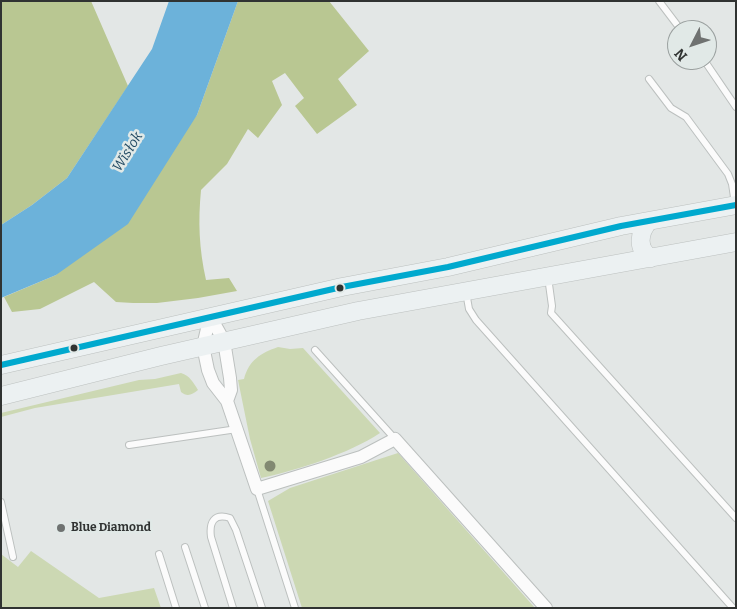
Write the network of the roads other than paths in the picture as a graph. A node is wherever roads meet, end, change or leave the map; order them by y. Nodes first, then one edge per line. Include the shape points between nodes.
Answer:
1 (659, 1) edge
2 (673, 20) edge
3 (711, 70) edge
4 (649, 78) dead end
5 (736, 107) edge
6 (736, 205) edge
7 (649, 221) junction
8 (736, 242) edge
9 (650, 258) junction
10 (548, 276) junction
11 (466, 291) junction
12 (210, 316) junction
13 (224, 342) junction
14 (203, 346) junction
15 (315, 350) dead end
16 (1, 364) edge
17 (1, 396) edge
18 (227, 402) junction
19 (237, 429) junction
20 (394, 439) junction
21 (129, 445) dead end
22 (257, 489) junction
23 (1, 502) edge
24 (736, 518) edge
25 (185, 547) dead end
26 (159, 554) dead end
27 (13, 557) dead end
28 (176, 608) edge
29 (205, 608) edge
30 (233, 608) edge
31 (262, 608) edge
32 (295, 608) edge
33 (546, 608) edge
34 (733, 608) edge

1 - 2 lane
3 - 5 lane
4 - 6 lane via 671,108 686,117 728,174
6 - 7 main road
7 - 9 main road via 642,229 640,243
7 - 12 main road
8 - 9 main road
9 - 10 main road
10 - 11 main road
10 - 24 lane via 551,313
11 - 13 main road via 358,310
11 - 34 lane via 469,309 476,320
12 - 13 street
12 - 14 street
12 - 16 main road
13 - 14 main road
13 - 18 street via 231,390
14 - 17 main road
14 - 18 street via 213,383
15 - 20 lane
18 - 19 street
19 - 21 lane
19 - 22 street
20 - 22 street via 361,457
20 - 33 street
22 - 32 lane
23 - 27 lane
25 - 29 lane
26 - 28 lane
30 - 31 lane via 211,537 210,527 214,519 222,516 230,518 236,530

